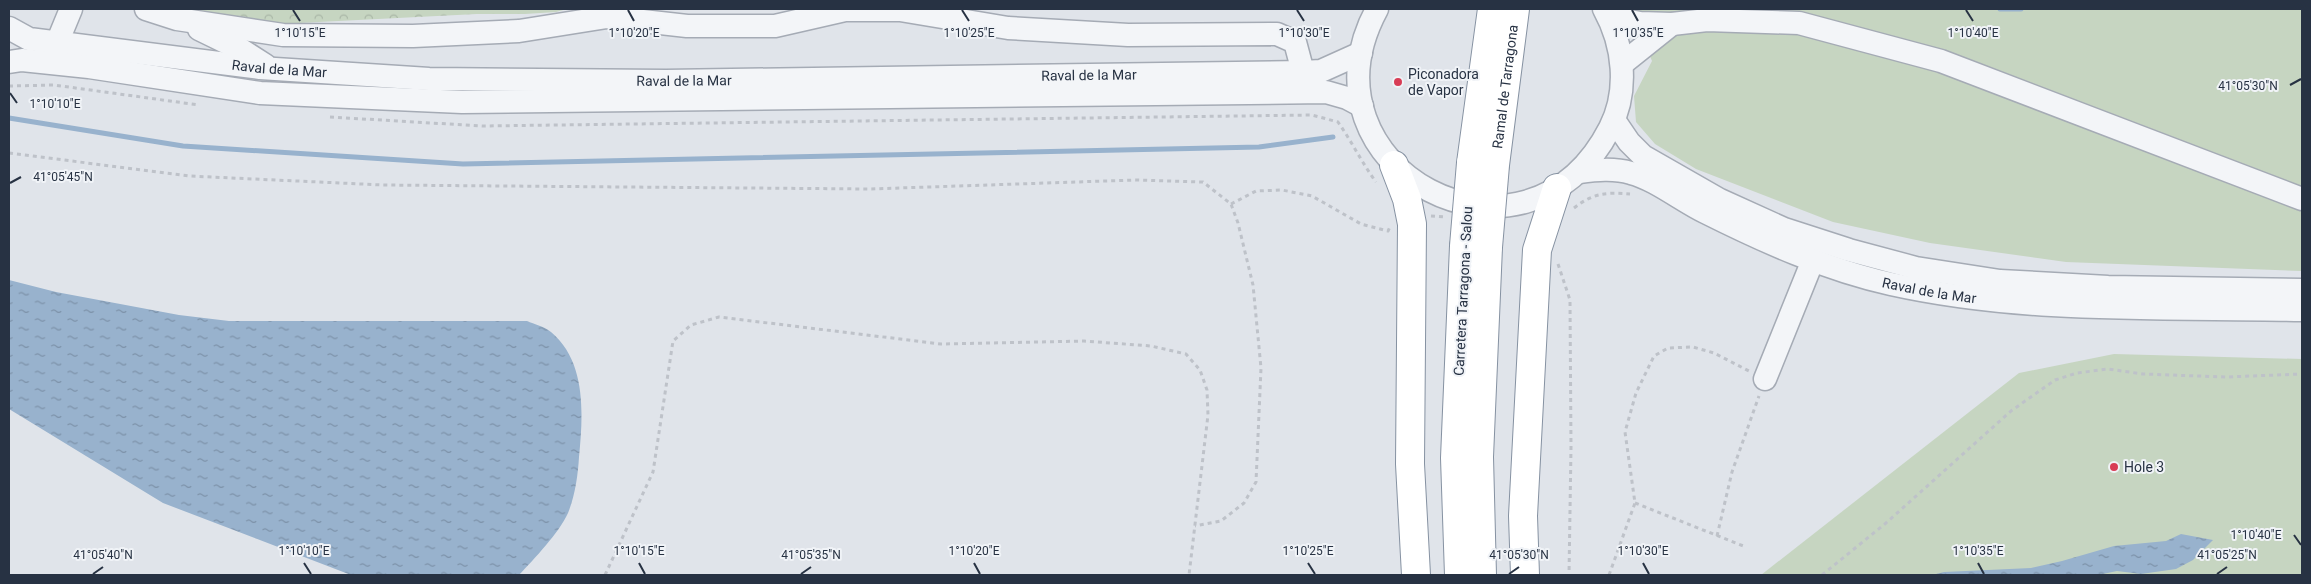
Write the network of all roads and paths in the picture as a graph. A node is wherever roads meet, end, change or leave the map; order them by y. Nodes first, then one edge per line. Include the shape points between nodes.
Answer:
1 (71, 9) edge
2 (146, 9) edge
3 (1377, 9) edge
4 (1492, 9) edge
5 (1515, 9) edge
6 (1606, 13) edge
7 (178, 19) junction
8 (1672, 24) junction
9 (9, 28) edge
10 (57, 43) junction
11 (1361, 53) junction
12 (9, 62) edge
13 (1622, 64) junction
14 (272, 68) junction
15 (1303, 72) junction
16 (9, 86) edge
17 (208, 106) dead end
18 (1362, 106) junction
19 (325, 117) dead end
20 (1614, 120) junction
21 (9, 153) edge
22 (1483, 164) junction
23 (1394, 165) junction
24 (1579, 172) junction
25 (1380, 188) dead end
26 (1557, 188) junction
27 (1638, 197) dead end
28 (2302, 199) edge
29 (1230, 204) junction
30 (1568, 213) dead end
31 (1410, 214) junction
32 (1452, 218) dead end
33 (1543, 229) junction
34 (1388, 231) dead end
35 (1476, 247) junction
36 (1813, 260) junction
37 (2302, 290) edge
38 (2302, 310) edge
39 (2302, 374) edge
40 (1766, 379) junction
41 (1635, 503) junction
42 (1195, 526) junction
43 (1717, 536) junction
44 (1746, 547) dead end
45 (605, 575) edge
46 (1189, 575) edge
47 (1416, 575) edge
48 (1459, 575) edge
49 (1482, 575) edge
50 (1525, 575) edge
51 (1569, 575) edge
52 (1609, 575) edge
53 (1822, 575) edge

1 - 10 street
2 - 7 street
3 - 11 street
4 - 22 highway, Carretera Tarragona - Salou
5 - 22 highway, Ramal de Tarragona
6 - 8 street via 1640,23
6 - 13 street
7 - 14 street
7 - 15 street via 283,35 413,36 518,31 606,17 687,26 775,26 845,10 900,10 1008,28 1128,35 1277,34 1295,42
8 - 13 street
8 - 28 street via 1707,20 1799,23 1941,61
9 - 10 street, Raval de la Mar via 29,39
10 - 14 street, Raval de la Mar
11 - 15 street, Raval de la Mar via 1322,71
11 - 18 street via 1359,80
12 - 18 street, Raval de la Mar via 22,60 89,67 260,93 462,102 1326,92
13 - 20 street
14 - 15 street, Raval de la Mar via 429,79 666,81
16 - 17 path via 54,85
18 - 23 street via 1374,137
19 - 25 path via 482,126 1312,115 1338,122
20 - 24 street via 1600,148
20 - 37 street, Raval de la Mar via 1643,156 1720,200 1784,229 1916,268 2000,281 2108,287
21 - 29 path via 189,176 383,185 870,189 1135,180 1203,182
22 - 35 highway, Carretera Tarragona - Salou, bridge
23 - 26 street via 1435,194 1471,205 1509,205 1534,199
23 - 31 highway
24 - 26 street
24 - 36 street, Raval de la Mar via 1617,170 1633,173 1704,212
26 - 33 highway
27 - 30 path via 1612,192 1588,197
29 - 34 path via 1256,191 1282,190 1312,196 1361,224
29 - 42 path via 1238,223 1253,285 1261,368 1256,482 1244,503 1221,521
31 - 32 path
31 - 47 highway via 1410,464
33 - 50 highway via 1537,250 1525,477
33 - 51 path via 1570,300
35 - 48 highway, Carretera Tarragona - Salou via 1455,458
35 - 49 highway, Carretera Tarragona - Salou
36 - 38 street, Raval de la Mar via 1840,271 1891,284 1969,299 2076,307
36 - 40 street
39 - 53 path via 2226,377 2143,374 2108,369 2054,380 2012,411
40 - 41 path via 1714,352 1668,348 1654,356 1636,393 1625,432
40 - 43 path via 1732,472
41 - 43 path
41 - 52 path
42 - 45 path via 1208,390 1200,370 1186,354 1151,346 1084,341 941,344 719,318 690,325 673,341 653,472
42 - 46 path
43 - 44 path

